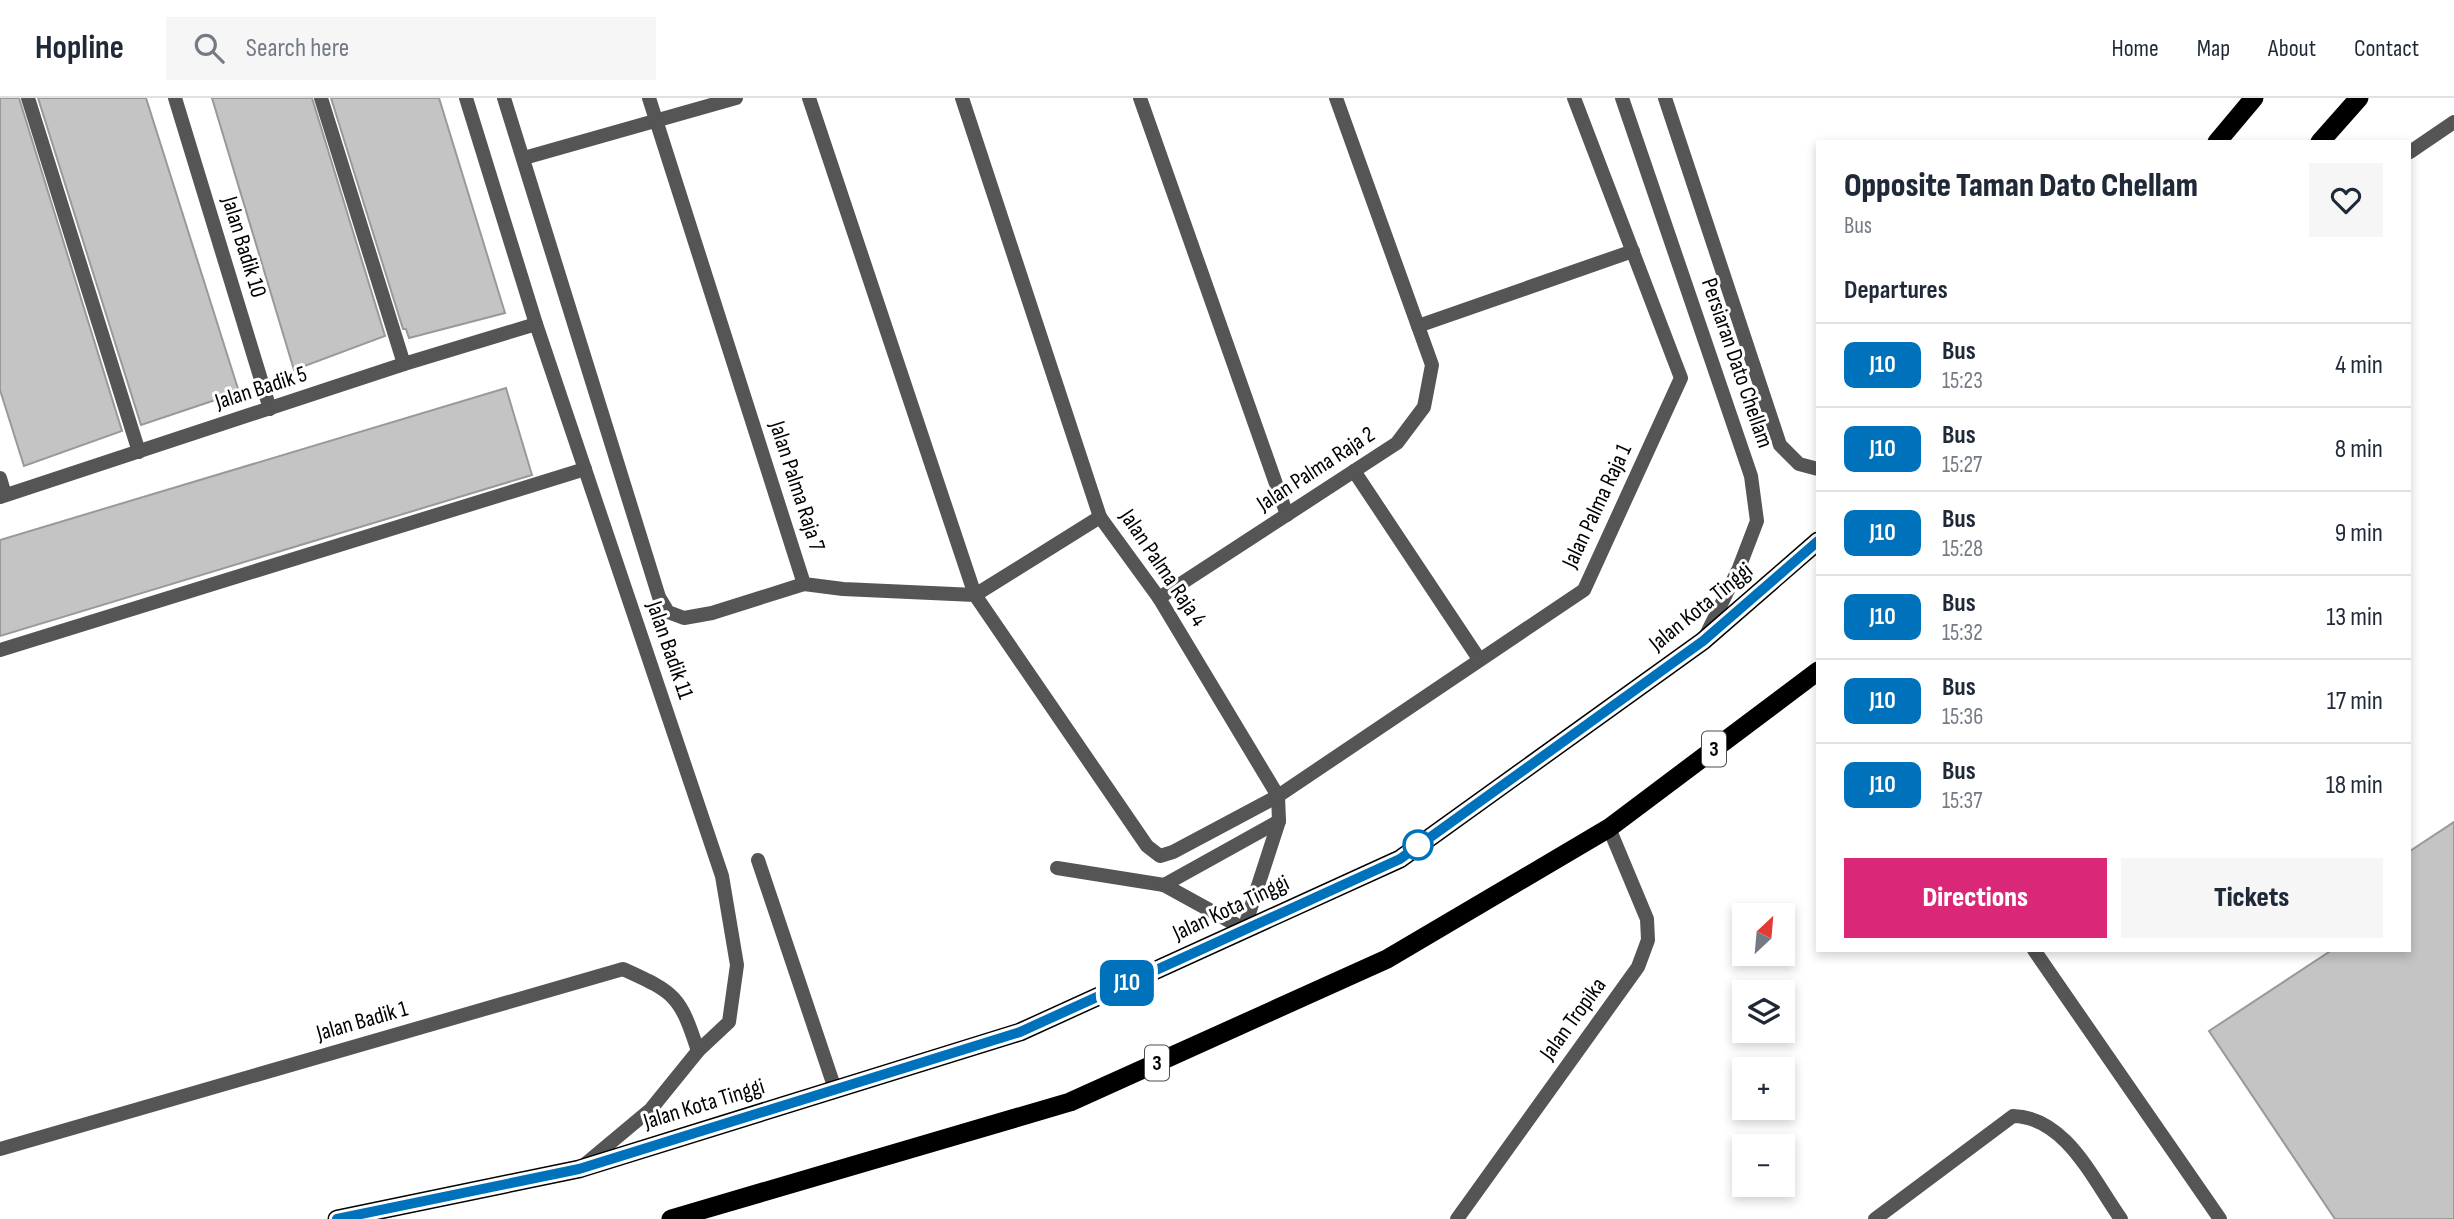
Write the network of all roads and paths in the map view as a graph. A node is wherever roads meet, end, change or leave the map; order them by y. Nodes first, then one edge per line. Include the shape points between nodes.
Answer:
1 (28, 98) edge
2 (175, 98) edge
3 (321, 98) edge
4 (466, 98) edge
5 (504, 98) edge
6 (649, 98) edge
7 (736, 98) edge
8 (808, 98) edge
9 (962, 98) edge
10 (1140, 98) edge
11 (1336, 98) edge
12 (1574, 98) edge
13 (1622, 98) edge
14 (1665, 98) edge
15 (2254, 98) edge
16 (2359, 98) edge
17 (657, 122) junction
18 (2454, 122) edge
19 (2219, 140) edge
20 (2322, 140) edge
21 (2411, 151) edge
22 (524, 158) junction
23 (1633, 251) junction
24 (536, 324) junction
25 (1418, 326) junction
26 (404, 364) junction
27 (270, 409) junction
28 (139, 452) junction
29 (1816, 468) edge
30 (585, 470) junction
31 (1354, 471) junction
32 (0, 478) edge
33 (3, 496) edge
34 (1287, 515) junction
35 (1100, 517) junction
36 (1816, 543) edge
37 (804, 584) junction
38 (975, 595) junction
39 (1160, 598) junction
40 (1703, 641) junction
41 (0, 650) edge
42 (1479, 659) junction
43 (1816, 673) edge
44 (1278, 796) junction
45 (1279, 821) junction
46 (1609, 828) junction
47 (758, 860) dead end
48 (1057, 868) dead end
49 (1164, 885) junction
50 (1244, 929) junction
51 (2035, 952) edge
52 (698, 1051) junction
53 (835, 1089) junction
54 (0, 1149) edge
55 (579, 1169) junction
56 (337, 1219) edge
57 (671, 1219) edge
58 (1457, 1219) edge
59 (1875, 1219) edge
60 (2121, 1219) edge
61 (2220, 1219) edge

1 - 28 street
2 - 27 street, Jalan Badik 10
3 - 26 street
4 - 24 street, Jalan Badik 11
5 - 22 street
6 - 17 street, Jalan Palma Raja 7
7 - 17 street
8 - 38 street
9 - 35 street, Jalan Palma Raja 4
10 - 34 street
11 - 25 street, Jalan Palma Raja 2
12 - 23 street, Jalan Palma Raja 1
13 - 40 street, Persiaran Dato Chellam via 1751,476 1757,521
14 - 29 street, Persiaran Dato Chellam via 1780,445 1799,464
15 - 19 highway
16 - 20 highway
17 - 22 street
17 - 37 street, Jalan Palma Raja 7
18 - 21 street
22 - 37 street via 591,384 659,597 668,612 684,618 712,613
23 - 25 street
23 - 42 street, Jalan Palma Raja 1 via 1681,378 1584,590
24 - 26 street, Jalan Badik 5
24 - 30 street, Jalan Badik 11
25 - 31 street, Jalan Palma Raja 2 via 1432,365 1424,407 1397,443
26 - 27 street, Jalan Badik 5
27 - 28 street, Jalan Badik 5
28 - 33 street, Jalan Badik 5
30 - 41 street
30 - 52 street, Jalan Badik 11 via 722,876 737,964 729,1022
31 - 34 street, Jalan Palma Raja 2
31 - 42 street
32 - 33 street
34 - 39 street, Jalan Palma Raja 2
35 - 38 street
35 - 39 street, Jalan Palma Raja 4
36 - 40 highway, Jalan Kota Tinggi
37 - 38 street, Jalan Palma Raja 7
38 - 44 street, Jalan Palma Raja 1 via 1147,846 1160,856
39 - 44 street, Jalan Palma Raja 4
40 - 50 highway, Jalan Kota Tinggi via 1400,859
42 - 44 street, Jalan Palma Raja 1
43 - 46 highway, 3
44 - 45 street, Jalan Palma Raja 4
45 - 49 street
45 - 50 street, Jalan Palma Raja 4
46 - 57 highway, 3 via 1387,959 1070,1102
46 - 58 street, Jalan Tropika via 1647,919 1648,940 1638,967
47 - 53 street
48 - 49 street
49 - 50 street
50 - 53 highway, Jalan Kota Tinggi via 1020,1032
51 - 61 street
52 - 54 street, Jalan Badik 1 via 685,1010 662,987 623,969
52 - 55 street, Jalan Badik 11 via 651,1109
53 - 55 highway, Jalan Kota Tinggi
55 - 56 highway, Jalan Kota Tinggi
59 - 60 street via 2013,1116 2033,1116 2062,1135

